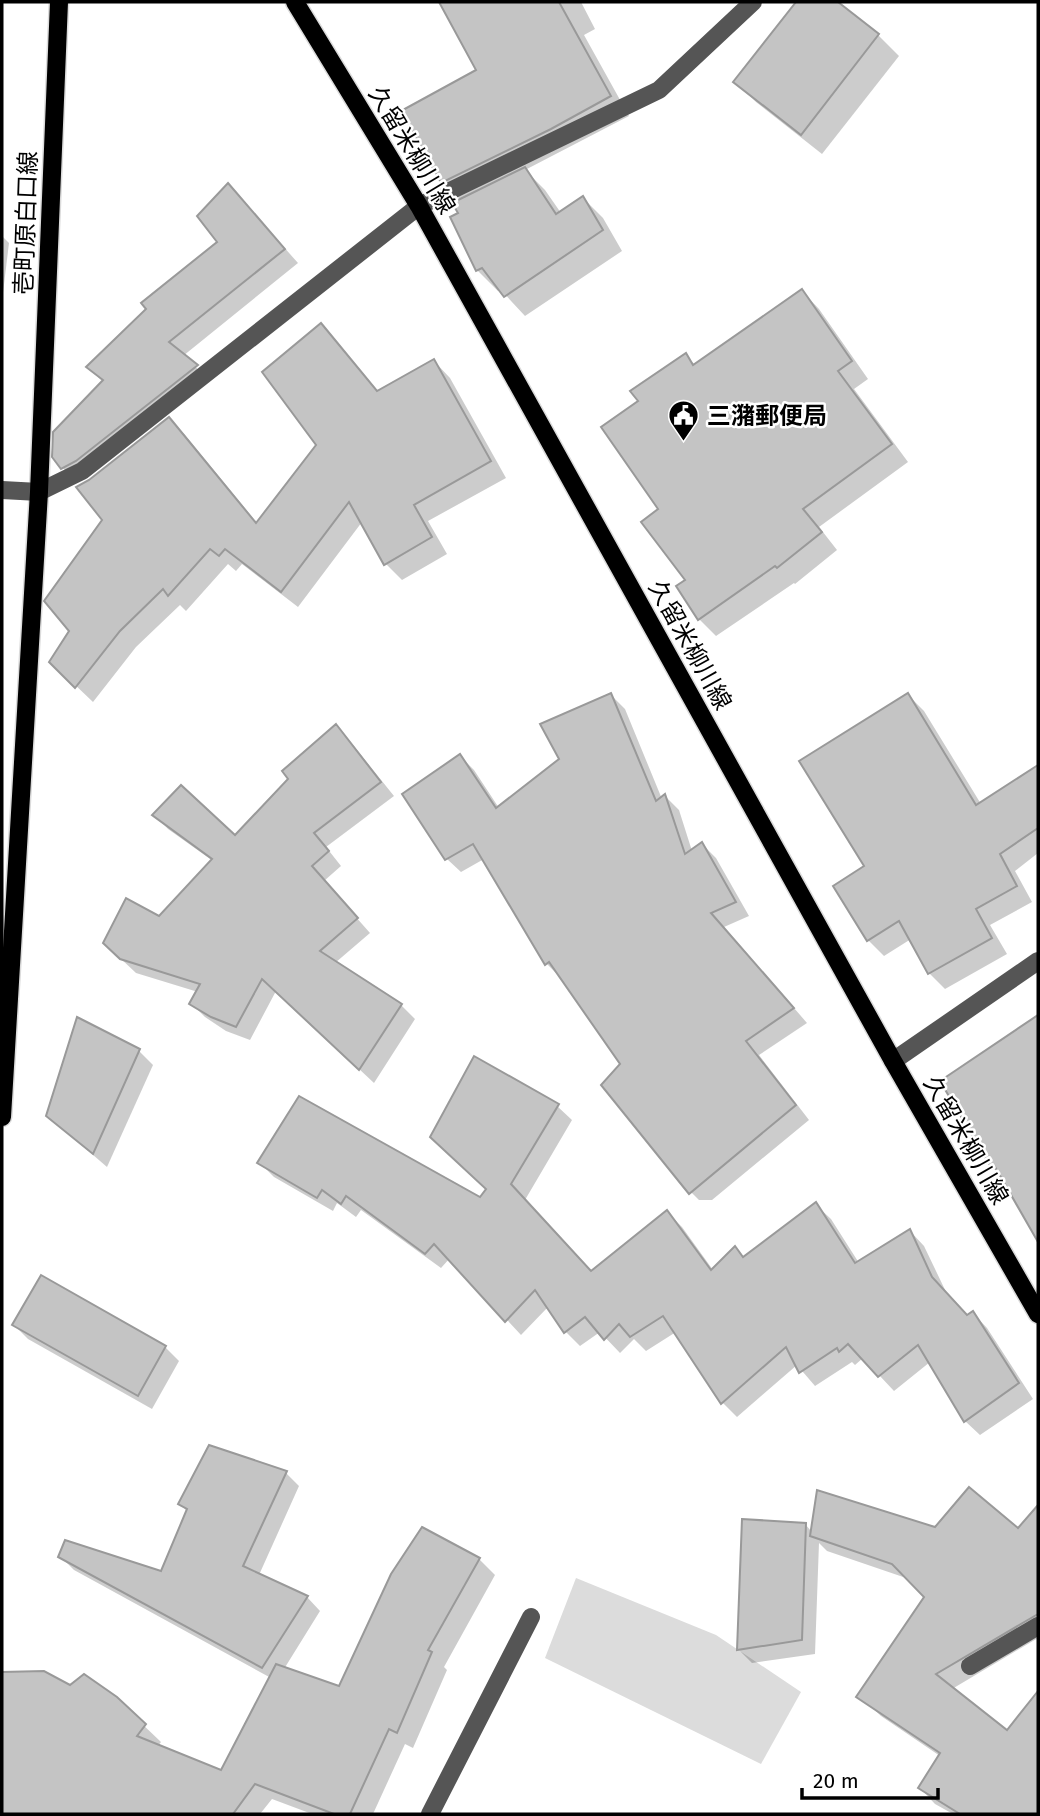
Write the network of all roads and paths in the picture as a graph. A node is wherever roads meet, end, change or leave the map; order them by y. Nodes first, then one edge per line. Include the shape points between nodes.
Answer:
1 (59, 2) edge
2 (295, 2) edge
3 (754, 2) edge
4 (419, 206) junction
5 (2, 490) edge
6 (39, 492) junction
7 (1038, 961) edge
8 (893, 1061) junction
9 (2, 1117) edge
10 (1038, 1314) edge
11 (531, 1617) dead end
12 (1038, 1626) edge
13 (970, 1666) dead end
14 (430, 1814) edge

1 - 6 main road, 壱町原白口線
2 - 4 main road, 久留米柳川線
3 - 4 street via 659,90
4 - 6 street via 82,471
4 - 8 main road, 久留米柳川線
5 - 6 street
6 - 9 main road, 壱町原白口線
7 - 8 street
8 - 10 main road, 久留米柳川線
11 - 14 street
12 - 13 street

